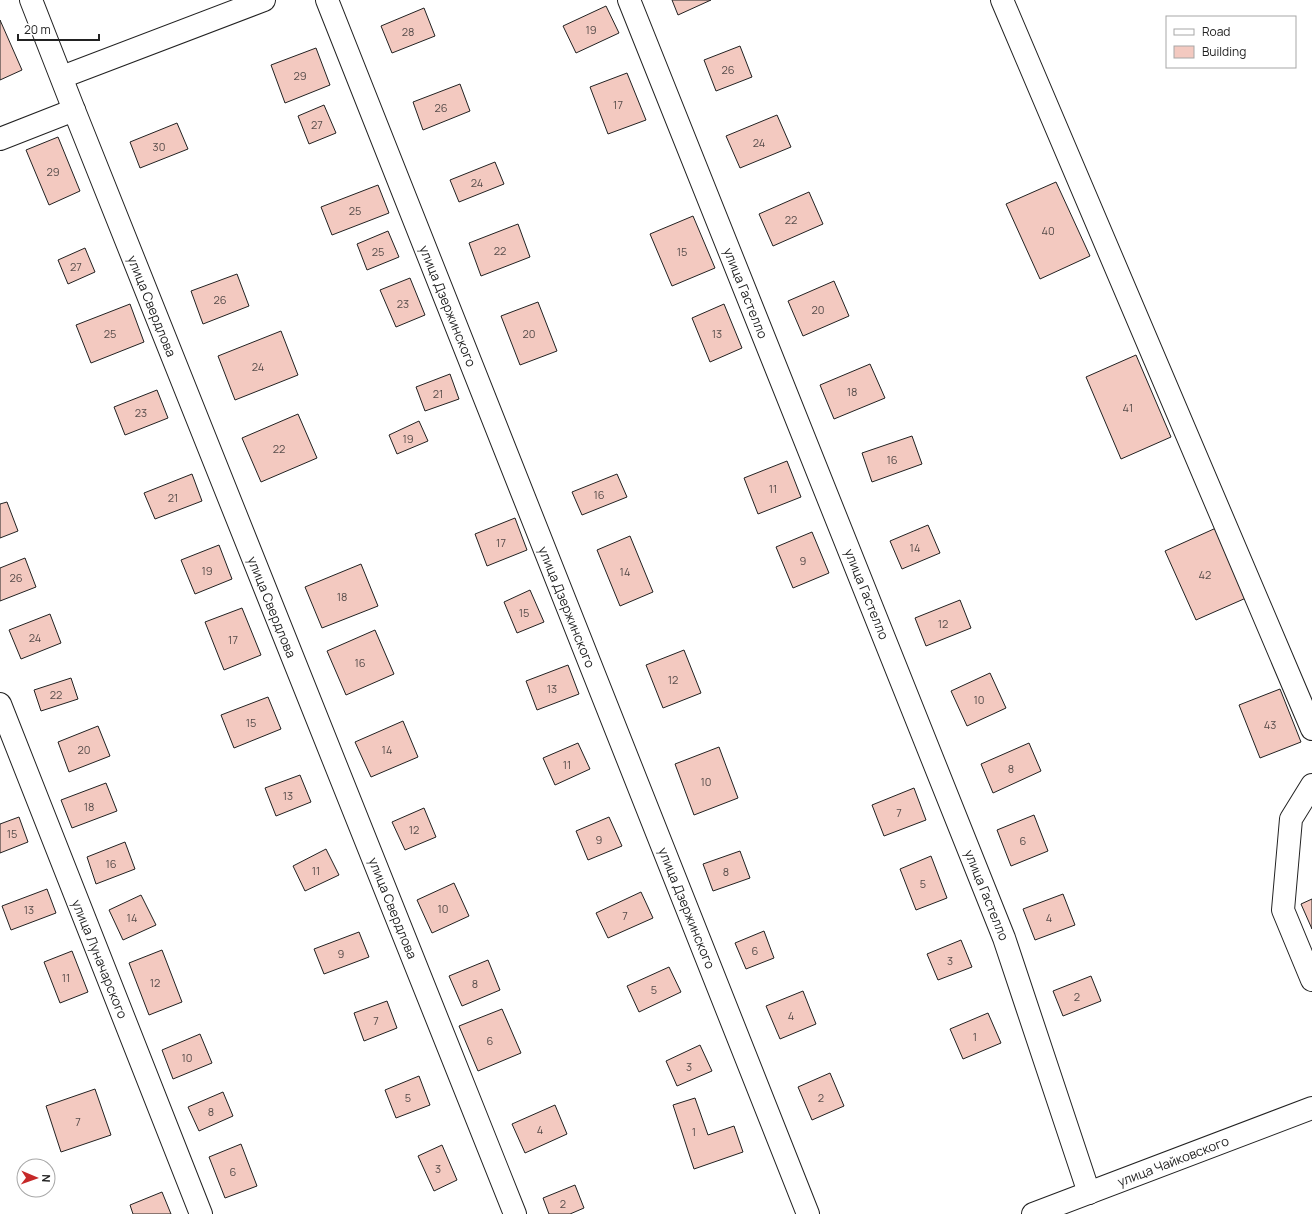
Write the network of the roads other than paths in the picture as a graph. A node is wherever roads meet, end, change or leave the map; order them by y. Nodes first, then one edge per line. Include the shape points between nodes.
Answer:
1 (31, 0) edge
2 (264, 0) edge
3 (327, 0) edge
4 (629, 0) edge
5 (1002, 0) edge
6 (62, 77) junction
7 (74, 110) junction
8 (0, 139) edge
9 (0, 704) edge
10 (1312, 729) edge
11 (1312, 785) edge
12 (1312, 980) edge
13 (1312, 1108) edge
14 (1089, 1193) junction
15 (201, 1214) edge
16 (515, 1214) edge
17 (808, 1214) edge
18 (1033, 1214) edge

1 - 6 street, улица Свердлова
2 - 6 street
3 - 17 street, улица Дзержинского
4 - 14 street, улица Гастелло via 1004,938
5 - 10 street
6 - 7 street, улица Свердлова
7 - 8 street
7 - 16 street, улица Свердлова
9 - 15 street, улица Луначарского
11 - 12 street via 1291,819 1283,910
13 - 14 street, улица Чайковского
14 - 18 street, улица Чайковского

